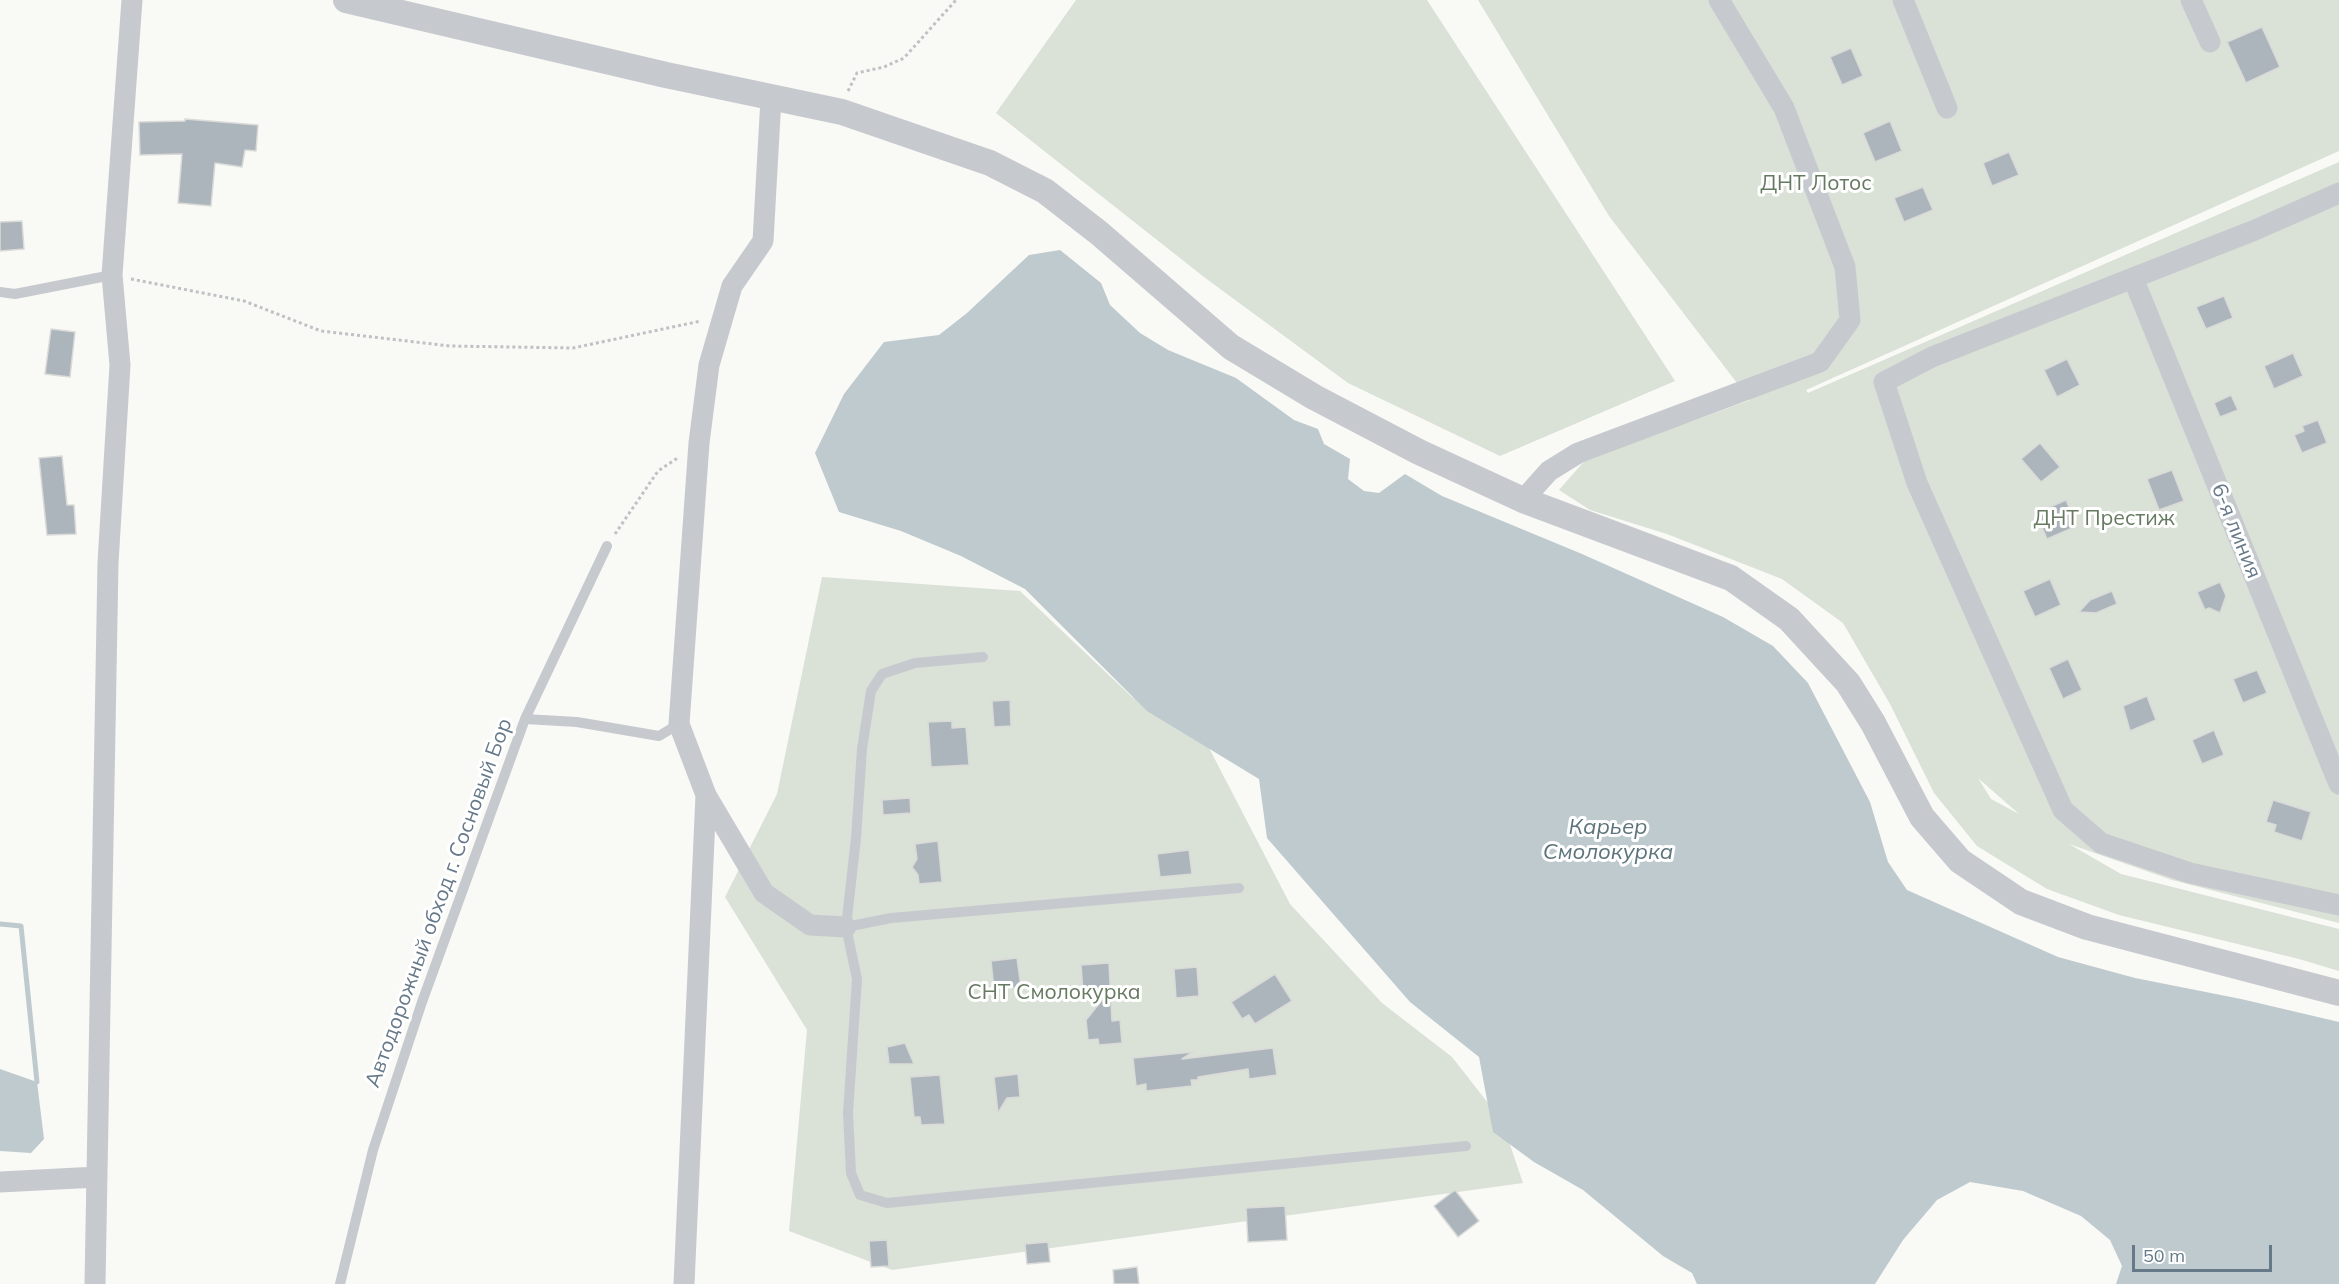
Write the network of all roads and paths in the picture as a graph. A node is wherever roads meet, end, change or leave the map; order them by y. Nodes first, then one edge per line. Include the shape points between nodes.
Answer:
1 (132, 0) edge
2 (346, 0) edge
3 (956, 0) edge
4 (1719, 0) edge
5 (1903, 0) edge
6 (2191, 0) edge
7 (2210, 42) dead end
8 (771, 98) junction
9 (1947, 108) dead end
10 (842, 112) junction
11 (2339, 193) edge
12 (111, 275) junction
13 (2133, 278) junction
14 (0, 292) edge
15 (723, 314) junction
16 (699, 443) junction
17 (1523, 500) junction
18 (607, 546) joint
19 (983, 657) dead end
20 (525, 719) junction
21 (679, 724) junction
22 (2339, 783) edge
23 (706, 795) junction
24 (1239, 888) dead end
25 (2339, 905) edge
26 (846, 927) junction
27 (2339, 993) edge
28 (1466, 1146) dead end
29 (97, 1177) junction
30 (0, 1182) edge
31 (95, 1284) edge
32 (340, 1284) edge
33 (684, 1284) edge

1 - 12 street
2 - 8 street
3 - 10 path via 904,58 884,68 857,73
4 - 17 street via 1784,108 1845,267 1850,320 1820,362 1578,453 1549,471
5 - 9 street
6 - 7 street
8 - 10 street
8 - 15 street via 763,241 732,286
10 - 17 street via 990,163 1045,190 1231,347 1419,452
11 - 13 street
12 - 14 lane via 15,294
12 - 15 path via 244,301 321,331 450,346 573,348
12 - 29 street via 120,365 108,563
13 - 22 street, 6-я линия
13 - 25 street via 1932,357 1884,382 1917,483 2062,810 2101,843 2190,873
15 - 16 street via 709,365
16 - 18 path via 658,471
16 - 21 street
17 - 27 street via 1731,578 1788,619 1848,682 1874,723 1922,817 1960,861 2021,902 2087,927
18 - 20 lane, Автодорожный обход г. Сосновый Бор
19 - 26 lane via 915,663 882,674 871,691
20 - 21 lane via 577,722 659,736
20 - 32 lane, Автодорожный обход г. Сосновый Бор via 422,1002 374,1150
21 - 23 street
23 - 26 street via 764,893 810,925
23 - 33 street
24 - 26 lane via 891,918
26 - 28 lane via 857,979 848,1113 851,1173 860,1195 888,1203
29 - 30 street
29 - 31 street

